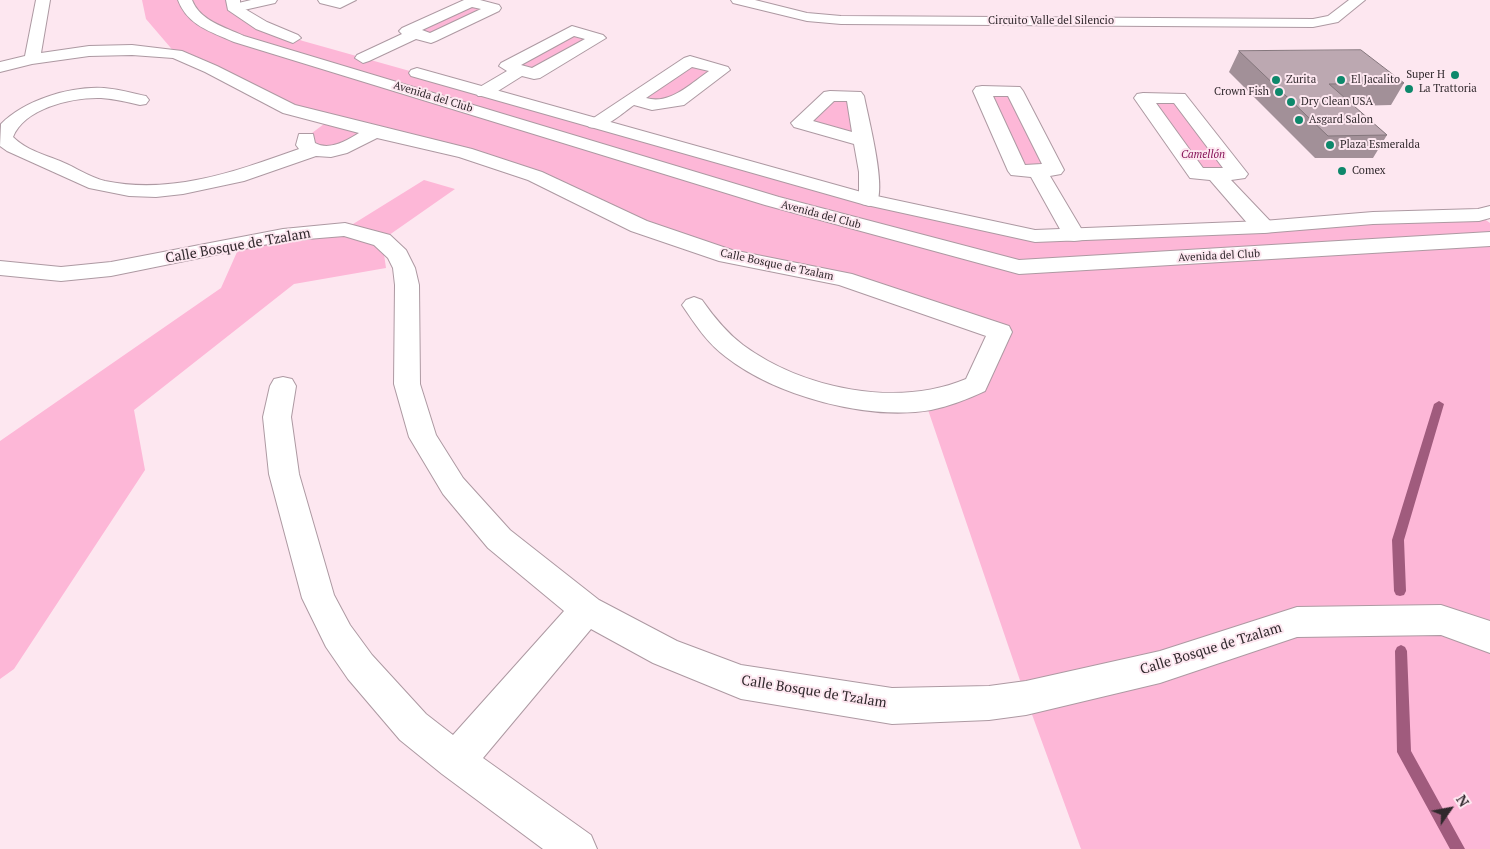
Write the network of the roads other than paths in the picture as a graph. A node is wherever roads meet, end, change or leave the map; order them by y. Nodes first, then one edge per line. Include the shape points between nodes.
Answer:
1 (43, 0) edge
2 (185, 0) edge
3 (270, 0) edge
4 (325, 0) edge
5 (349, 0) edge
6 (738, 0) edge
7 (1358, 0) edge
8 (234, 4) edge
9 (264, 28) junction
10 (416, 34) junction
11 (239, 39) junction
12 (363, 58) junction
13 (32, 60) junction
14 (0, 67) edge
15 (520, 70) junction
16 (484, 92) junction
17 (632, 99) dead end
18 (140, 100) dead end
19 (536, 106) junction
20 (329, 121) junction
21 (515, 122) junction
22 (594, 123) junction
23 (374, 132) junction
24 (865, 141) dead end
25 (314, 150) junction
26 (1036, 170) dead end
27 (1216, 174) junction
28 (869, 200) junction
29 (1490, 212) edge
30 (1263, 227) junction
31 (1074, 235) junction
32 (1490, 239) edge
33 (0, 268) edge
34 (694, 305) dead end
35 (283, 386) dead end
36 (587, 610) junction
37 (1490, 637) edge
38 (455, 762) junction
39 (577, 849) edge

1 - 13 street
2 - 11 street, Avenida del Club via 200,20
3 - 8 street
4 - 5 street via 340,4
6 - 7 street, Circuito Valle del Silencio via 807,17 842,20 1303,23 1330,22
8 - 9 street, Avenida del Club via 246,18
9 - 11 street
9 - 12 street, Avenida del Club
10 - 10 street via 431,38 494,8 471,2 407,31
10 - 12 street
11 - 21 street, Avenida del Club
12 - 16 street, Avenida del Club
13 - 14 street, Calle Bosque de Tzalam
13 - 20 street, Calle Bosque de Tzalam via 89,51 176,54 288,109
15 - 15 street via 534,74 598,38 572,31 507,66
15 - 16 street
16 - 19 street, Avenida del Club
17 - 22 street
18 - 25 street via 100,93 55,100 21,116 4,132 3,138 8,144 38,159 100,185 158,191 252,173
19 - 21 street
19 - 22 street, Avenida del Club
20 - 23 street, Calle Bosque de Tzalam
20 - 25 street via 311,132 305,140 305,145
21 - 32 street, Avenida del Club via 772,201 1020,267
22 - 28 street, Avenida del Club
23 - 25 street via 349,146
23 - 34 street, Calle Bosque de Tzalam via 464,153 535,176 639,226 727,256 844,280 1000,332 976,385 925,401 884,401 849,397 805,386 746,359 710,330
24 - 28 street
26 - 31 street
27 - 27 street via 1238,174 1179,98 1143,98 1197,174
27 - 30 street
28 - 31 street, Avenida del Club via 1035,236
29 - 30 street, Avenida del Club
30 - 31 street, Avenida del Club
33 - 36 street, Calle Bosque de Tzalam via 61,274 111,269 283,235 345,229 382,240 398,255 404,268 407,285 407,384 423,437 452,486 499,539
35 - 38 street via 277,417 284,474 318,598 338,636 360,667 413,727
36 - 37 street, Calle Bosque de Tzalam via 665,652 742,682 892,706 989,703 1026,698 1160,667 1297,622 1441,620
36 - 38 street
38 - 39 street

